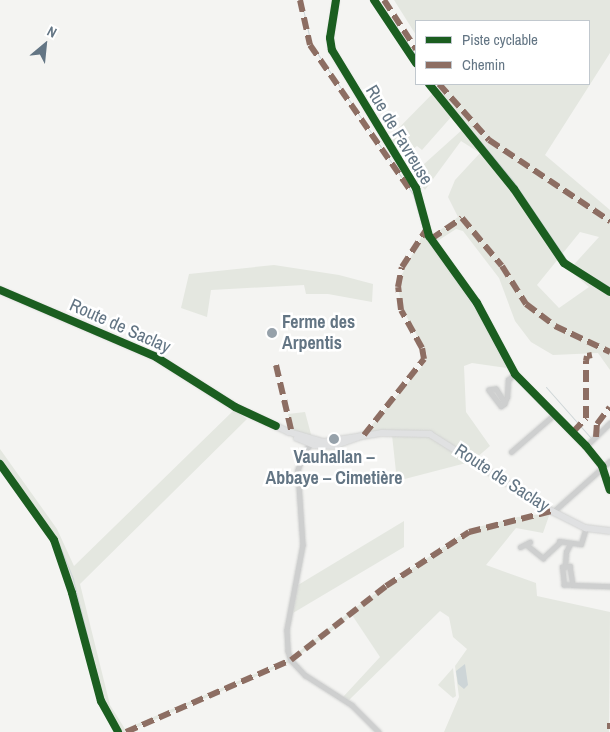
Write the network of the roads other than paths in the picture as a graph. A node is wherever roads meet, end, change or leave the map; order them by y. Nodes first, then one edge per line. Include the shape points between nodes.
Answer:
1 (336, 0) edge
2 (0, 290) edge
3 (514, 374) junction
4 (504, 402) dead end
5 (555, 414) junction
6 (610, 423) edge
7 (289, 432) junction
8 (364, 435) junction
9 (305, 442) junction
10 (324, 442) junction
11 (312, 444) junction
12 (586, 446) junction
13 (305, 451) junction
14 (511, 452) dead end
15 (610, 462) edge
16 (602, 466) junction
17 (610, 490) edge
18 (553, 512) junction
19 (586, 528) junction
20 (610, 531) edge
21 (570, 544) junction
22 (520, 547) dead end
23 (565, 566) junction
24 (573, 585) junction
25 (610, 586) edge
26 (379, 732) edge

1 - 3 street, Rue de Favreuse via 330,44 342,69 416,188 429,236 477,303
2 - 7 main road, Route de Saclay via 156,357 235,407
3 - 4 street via 508,380
3 - 5 street, Rue de Favreuse
5 - 12 street, Rue de Favreuse
5 - 14 street
6 - 12 street
7 - 9 main road, Route de Saclay
7 - 10 main road, Route de Saclay
8 - 10 main road, Route de Saclay
8 - 11 main road, Route de Saclay via 334,446
8 - 18 main road, Route de Saclay via 413,432 437,436
9 - 10 street, Route de Saclay
9 - 11 main road, Route de Saclay
9 - 13 street
11 - 13 street
12 - 16 street, Rue de Favreuse
13 - 26 street via 298,470 303,554 287,630 288,651 291,660 305,675 352,705
15 - 16 street
16 - 17 street, Rue de Favreuse
16 - 18 street
18 - 19 main road, Route de Saclay
19 - 20 main road, Route de Saclay
19 - 21 street via 581,544
21 - 22 street via 559,541 542,558 528,544
21 - 23 street
23 - 24 street via 573,567
23 - 24 street via 562,567 562,582
24 - 25 street

